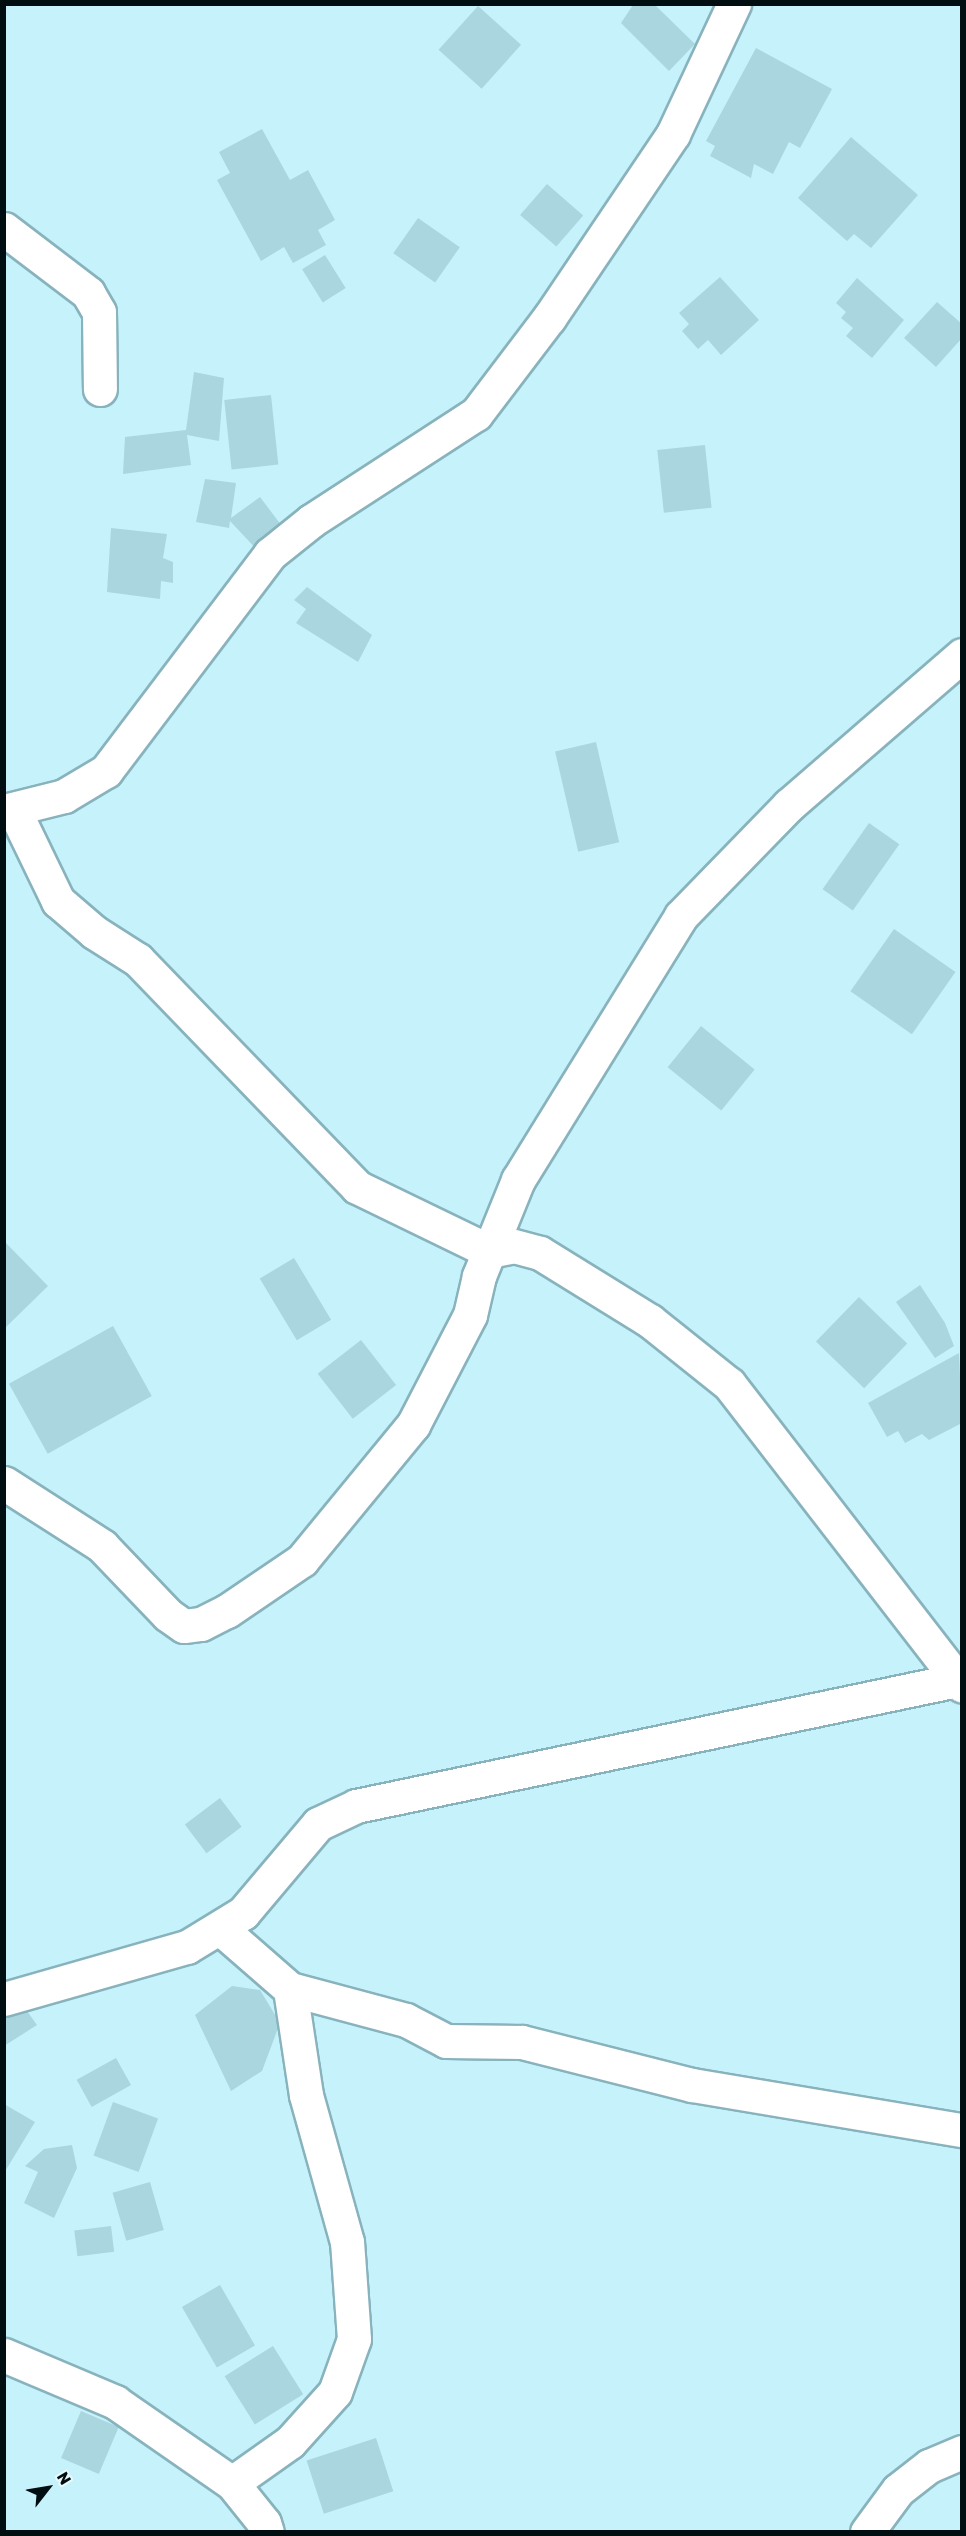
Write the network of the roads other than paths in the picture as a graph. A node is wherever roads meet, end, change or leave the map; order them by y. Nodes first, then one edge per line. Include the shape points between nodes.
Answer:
1 (734, 4) edge
2 (4, 229) edge
3 (100, 389) dead end
4 (962, 655) edge
5 (10, 812) edge
6 (489, 1251) junction
7 (4, 1483) edge
8 (961, 1681) edge
9 (220, 1928) junction
10 (290, 1989) junction
11 (4, 1999) edge
12 (962, 2130) edge
13 (4, 2355) edge
14 (962, 2452) edge
15 (232, 2483) junction
16 (267, 2532) edge
17 (867, 2532) edge

1 - 5 street via 673,134 549,318 476,414 311,521 270,554 106,771 64,796
2 - 3 street via 88,293 99,312
4 - 6 street via 789,805 681,916 518,1180
5 - 6 street via 58,901 94,932 138,960 357,1187
6 - 7 street via 470,1315 413,1425 302,1560 273,1583 201,1624 184,1626 168,1615 102,1546
6 - 8 street via 514,1246 540,1253 650,1321 729,1384
8 - 9 street via 356,1806 318,1824 243,1913
9 - 10 street
9 - 11 street via 187,1947
10 - 12 street via 406,2020 446,2041 522,2042 692,2085
10 - 15 street via 306,2095 347,2242 354,2339 335,2392 290,2442
13 - 15 street via 116,2402
14 - 17 street via 929,2466 898,2490
15 - 16 street

